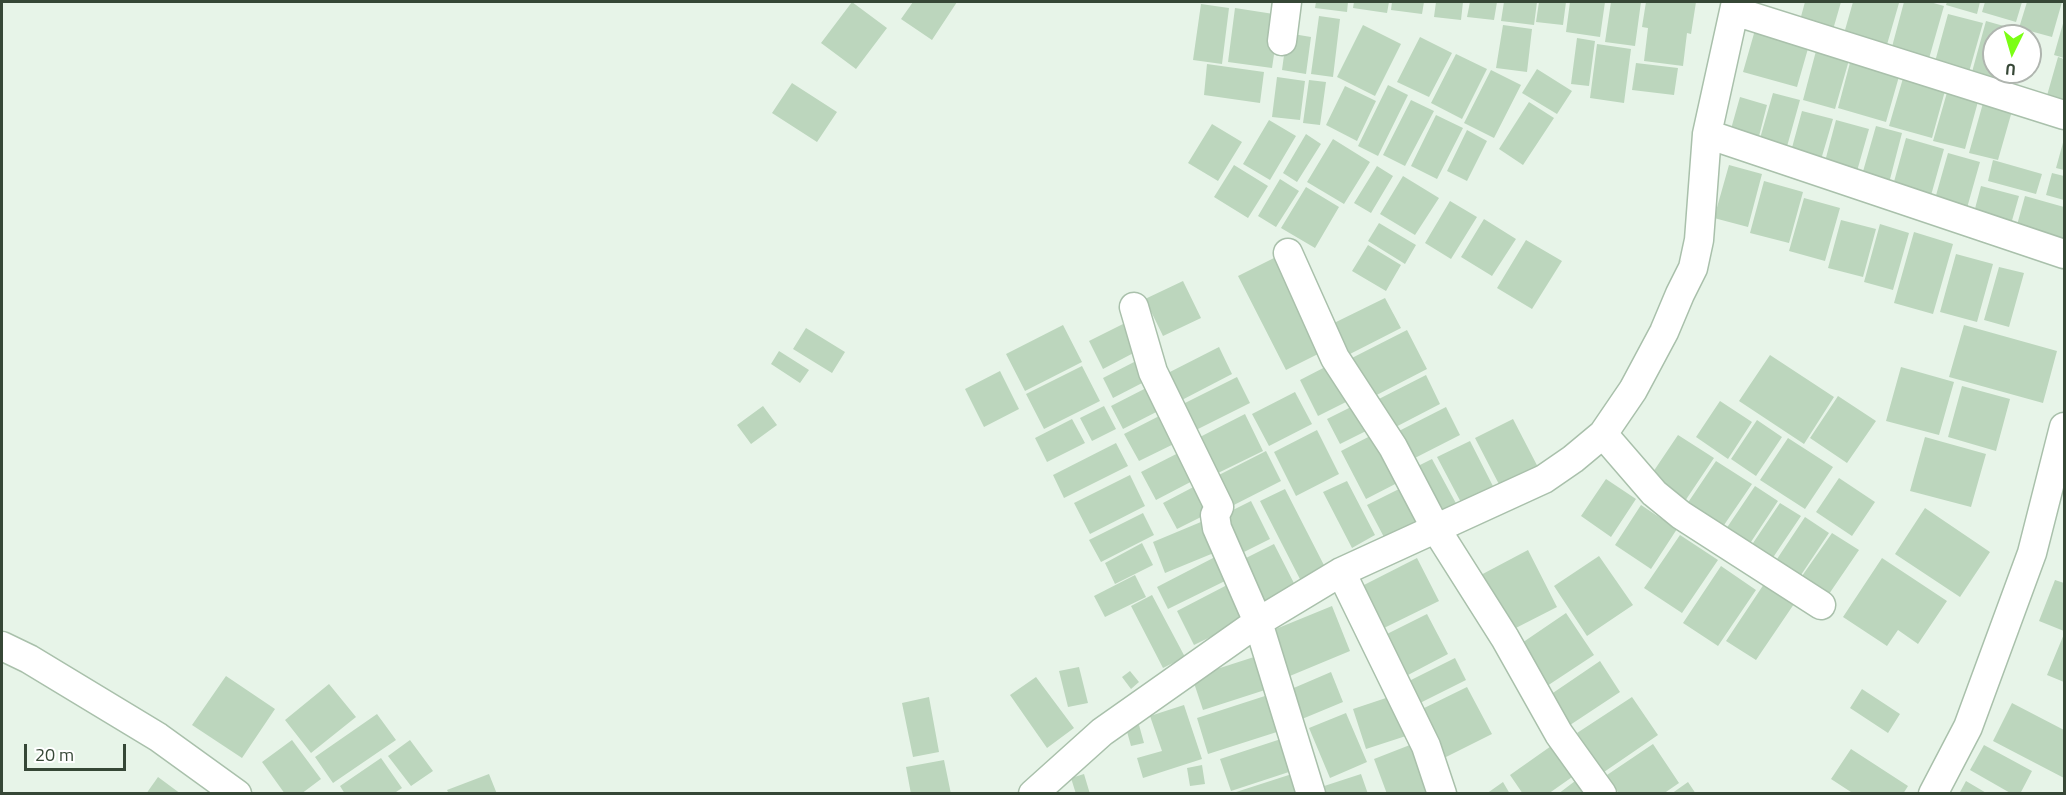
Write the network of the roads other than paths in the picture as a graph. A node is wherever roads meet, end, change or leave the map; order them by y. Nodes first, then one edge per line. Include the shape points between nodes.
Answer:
1 (1287, 2) edge
2 (1735, 6) edge
3 (1282, 41) dead end
4 (2064, 115) edge
5 (1707, 134) junction
6 (1288, 253) dead end
7 (2064, 254) edge
8 (1134, 308) dead end
9 (2064, 427) edge
10 (1603, 434) junction
11 (1436, 529) junction
12 (1341, 572) junction
13 (1821, 604) dead end
14 (1258, 622) junction
15 (2, 646) edge
16 (237, 794) edge
17 (1033, 794) edge
18 (1311, 794) edge
19 (1442, 794) edge
20 (1602, 794) edge
21 (1933, 794) edge

1 - 3 street
2 - 4 street
2 - 5 street
5 - 7 street
5 - 10 street via 1699,240 1693,268 1633,390
6 - 11 street via 1335,358 1393,447
8 - 14 street via 1153,372 1219,507 1215,515 1218,528
9 - 21 street via 2032,553 1968,726
10 - 11 street via 1544,479
10 - 13 street via 1654,493 1681,515
11 - 12 street
11 - 20 street via 1505,638 1559,734
12 - 14 street
12 - 19 street via 1426,746
14 - 17 street via 1102,732
14 - 18 street
15 - 16 street via 158,737

